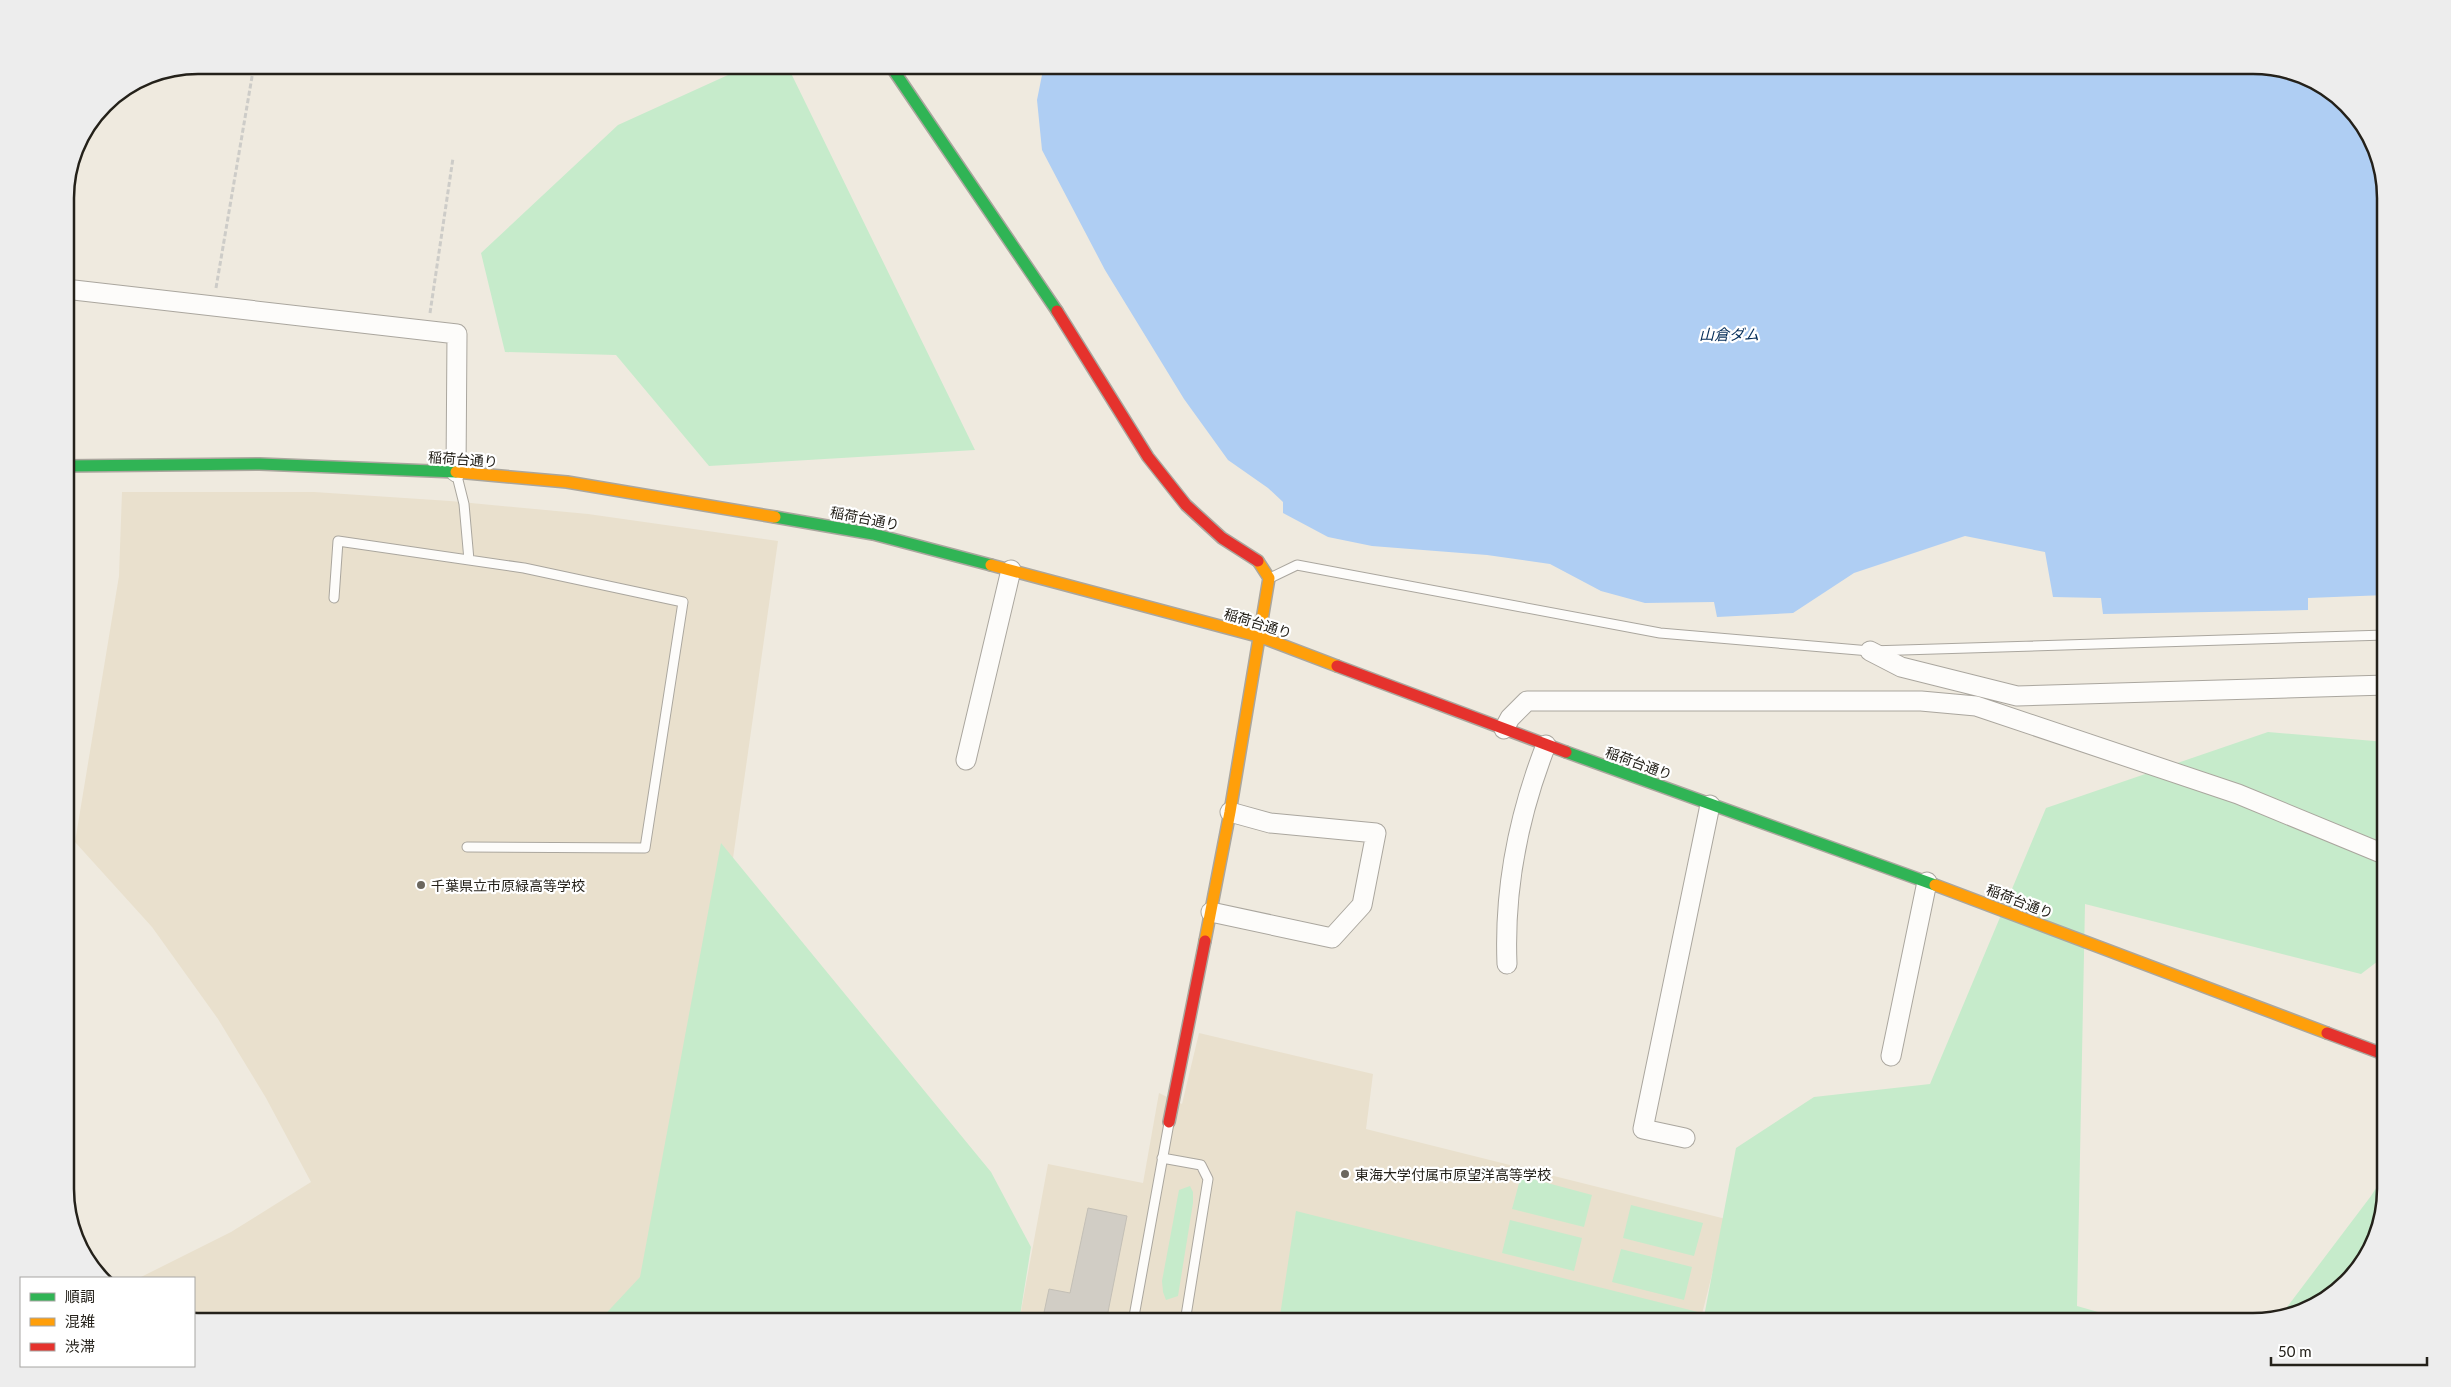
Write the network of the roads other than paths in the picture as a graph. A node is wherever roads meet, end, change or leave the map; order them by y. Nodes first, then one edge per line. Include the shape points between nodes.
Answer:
1 (896, 74) edge
2 (74, 290) edge
3 (74, 466) edge
4 (456, 472) junction
5 (469, 560) junction
6 (1011, 570) junction
7 (1269, 578) junction
8 (334, 598) dead end
9 (2377, 635) edge
10 (1261, 637) junction
11 (1870, 650) junction
12 (2377, 685) edge
13 (1504, 729) junction
14 (1546, 745) junction
15 (966, 760) dead end
16 (1710, 805) junction
17 (1230, 812) junction
18 (467, 847) dead end
19 (2377, 851) edge
20 (1928, 882) junction
21 (1211, 912) junction
22 (1507, 964) dead end
23 (2377, 1052) edge
24 (1891, 1056) dead end
25 (1169, 1122) joint
26 (1686, 1138) dead end
27 (1162, 1158) junction
28 (1135, 1313) edge
29 (1186, 1313) edge

1 - 7 street via 1059,314 1148,457 1186,506 1222,538 1256,558
2 - 4 street via 457,334
3 - 4 street, 稲荷台通り via 260,464
4 - 5 lane via 464,504
4 - 6 street, 稲荷台通り via 567,482 873,534
5 - 8 lane via 338,541
5 - 18 lane via 524,568 684,602 645,848
6 - 10 street, 稲荷台通り
6 - 15 street
7 - 10 street
7 - 11 lane via 1297,565 1660,633
9 - 11 lane
10 - 13 street, 稲荷台通り
10 - 17 street
11 - 12 street via 1901,666 2017,696
13 - 14 street, 稲荷台通り
13 - 19 street via 1527,701 1920,701 1976,706 2238,794
14 - 16 street, 稲荷台通り
14 - 22 street via 1529,790 1516,846 1506,942
16 - 20 street, 稲荷台通り
16 - 26 street via 1643,1129
17 - 21 street
17 - 21 street via 1270,823 1376,832 1362,905 1332,938
20 - 23 street, 稲荷台通り
20 - 24 street
21 - 25 street
25 - 27 lane
27 - 28 lane
27 - 29 lane via 1200,1166 1208,1179

